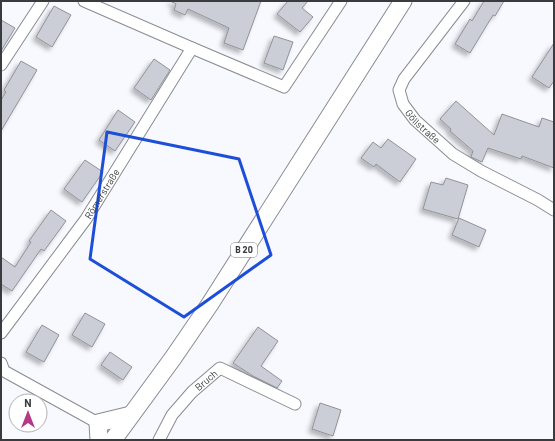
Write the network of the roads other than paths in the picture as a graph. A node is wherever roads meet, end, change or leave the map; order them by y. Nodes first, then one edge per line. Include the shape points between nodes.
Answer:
1 (43, 1) edge
2 (84, 1) edge
3 (341, 1) edge
4 (403, 1) edge
5 (464, 1) edge
6 (192, 48) junction
7 (1, 65) edge
8 (554, 210) edge
9 (1, 333) edge
10 (2, 368) edge
11 (295, 404) dead end
12 (131, 415) junction
13 (98, 423) junction
14 (99, 440) edge
15 (113, 440) edge
16 (159, 440) edge

1 - 7 street
2 - 6 street
3 - 6 street via 284,87
4 - 12 main road, B 20 via 210,304
5 - 8 street, Göllstraße via 404,79 399,90 403,104 415,120 453,154
6 - 9 street, Römerstraße via 86,219
10 - 13 street
11 - 16 street, Bruch via 220,368 192,392 172,415
12 - 13 main road
12 - 15 main road, B 20
13 - 14 main road

